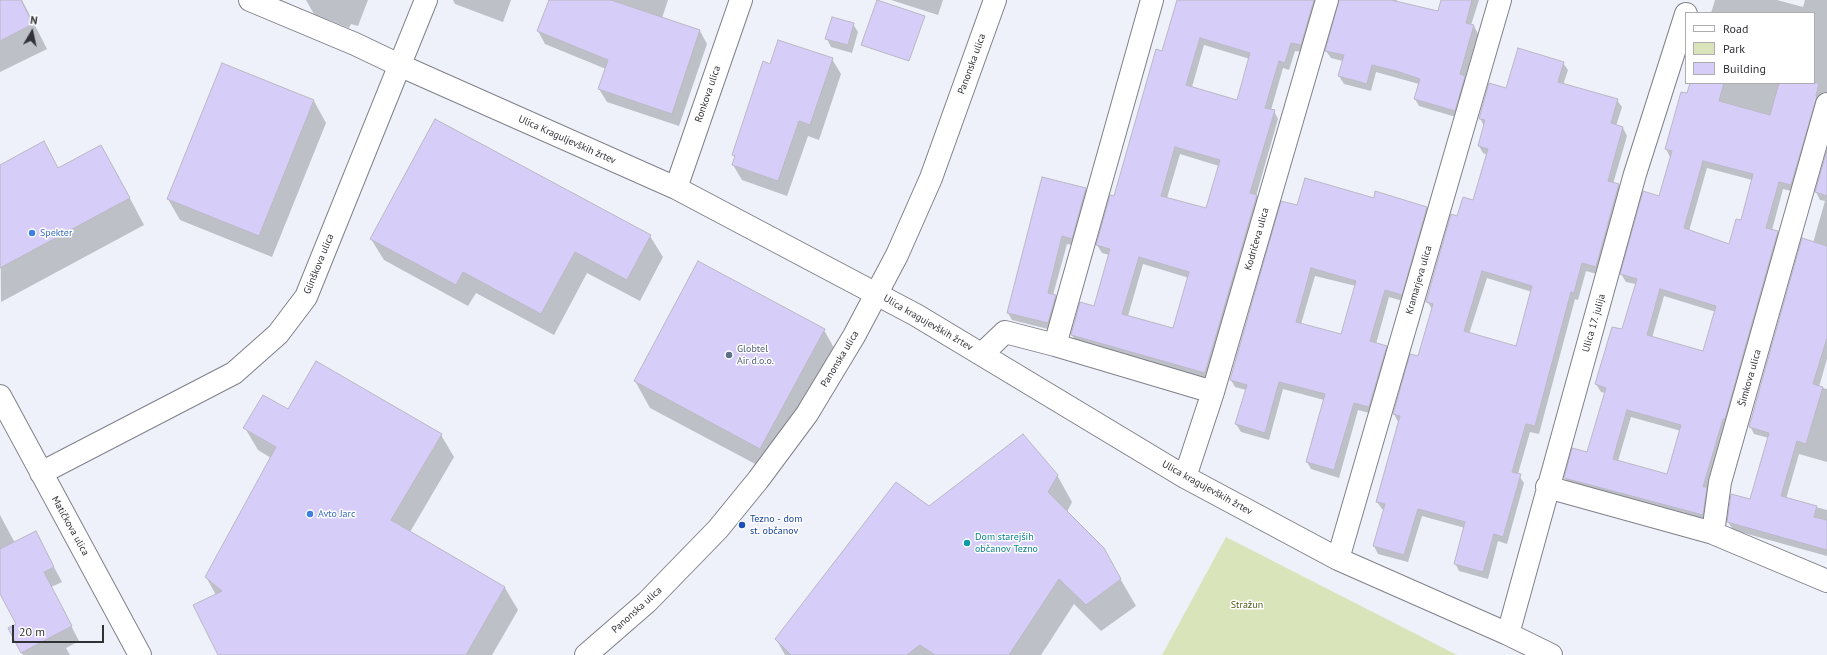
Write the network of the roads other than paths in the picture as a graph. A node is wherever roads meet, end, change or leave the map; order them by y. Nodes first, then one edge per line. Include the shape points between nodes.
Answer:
1 (250, 0) edge
2 (426, 0) edge
3 (741, 0) edge
4 (995, 0) edge
5 (1152, 0) edge
6 (1327, 0) edge
7 (1500, 0) edge
8 (1690, 0) edge
9 (1687, 12) edge
10 (1685, 17) edge
11 (399, 65) junction
12 (1827, 104) edge
13 (676, 188) junction
14 (877, 293) junction
15 (1055, 345) junction
16 (982, 354) junction
17 (1213, 392) junction
18 (0, 396) edge
19 (42, 473) junction
20 (1185, 477) junction
21 (1547, 487) junction
22 (1713, 533) junction
23 (1338, 559) junction
24 (1827, 581) edge
25 (1508, 634) junction
26 (140, 655) edge
27 (586, 655) edge
28 (1551, 655) edge

1 - 11 street, Ulica Kraguljevških žrtev
2 - 11 street, Glinškova ulica
3 - 13 street, Ronkova ulica
4 - 14 street, Panonska ulica via 931,178
5 - 15 street
6 - 17 street, Kodričeva ulica
7 - 23 street, Kramarjeva ulica
8 - 9 street, Ulica 17. julija
10 - 21 street, Ulica 17. julija via 1635,174
11 - 13 street, Ulica Kraguljevških žrtev
11 - 19 street, Glinškova ulica via 306,297 278,334 234,373
12 - 22 street, Šimkova ulica via 1720,482
13 - 14 street, Ulica Kraguljevških žrtev
14 - 16 street, Ulica kragujevških žrtev
14 - 27 street, Panonska ulica via 807,414 758,480 718,529 672,578
15 - 16 street via 1005,332
15 - 17 street
16 - 20 street, Ulica kragujevških žrtev
17 - 20 street, Kodričeva ulica
18 - 19 street, Matičkova ulica
19 - 26 street, Matičkova ulica
20 - 23 street, Ulica kragujevških žrtev
21 - 22 street
21 - 25 street, Ulica 17. julija
22 - 24 street
23 - 25 street, Ulica kragujevških žrtev
25 - 28 street, Ulica kragujevških žrtev

